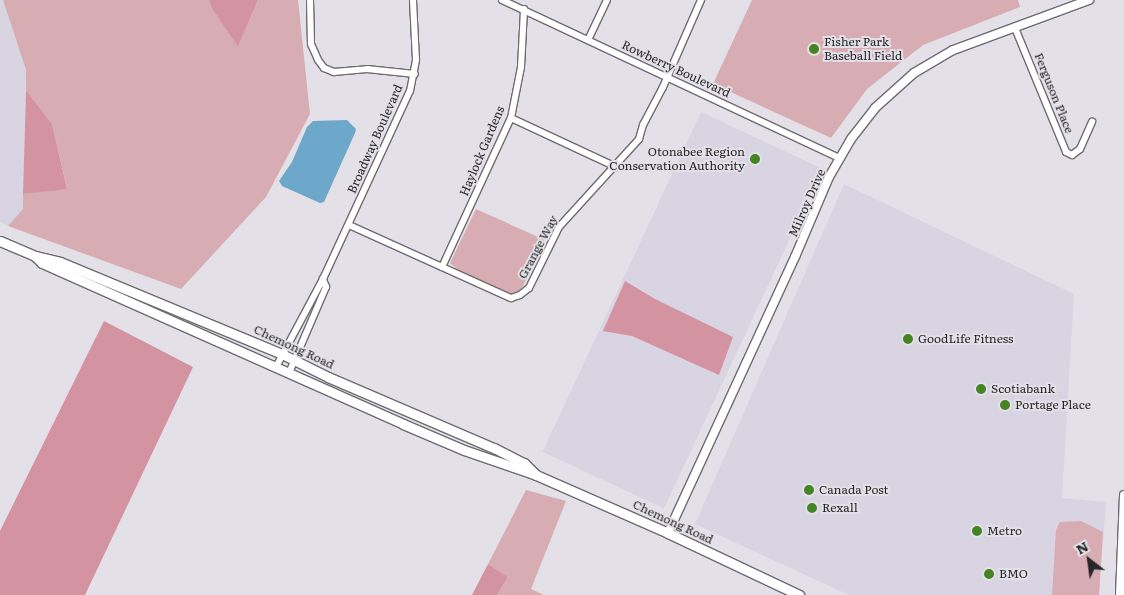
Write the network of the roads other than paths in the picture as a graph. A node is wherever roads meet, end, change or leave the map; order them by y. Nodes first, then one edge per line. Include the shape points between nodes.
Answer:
1 (310, 0) edge
2 (413, 0) edge
3 (502, 0) edge
4 (606, 0) edge
5 (701, 0) edge
6 (1089, 0) edge
7 (524, 9) junction
8 (1015, 28) junction
9 (588, 40) junction
10 (415, 74) junction
11 (666, 77) junction
12 (511, 118) junction
13 (1092, 122) dead end
14 (840, 158) junction
15 (616, 166) junction
16 (349, 225) junction
17 (0, 241) edge
18 (35, 256) junction
19 (442, 267) junction
20 (324, 279) junction
21 (282, 354) junction
22 (295, 360) junction
23 (276, 367) junction
24 (289, 373) junction
25 (536, 475) junction
26 (1124, 495) edge
27 (668, 532) junction
28 (799, 595) edge
29 (1120, 595) edge

1 - 10 street via 312,44 324,68 334,72 367,69
2 - 10 street, Broadway Boulevard
3 - 7 street, Rowberry Boulevard
4 - 9 street
5 - 11 street, Grange Way
6 - 8 street, Milroy Drive
7 - 9 street, Rowberry Boulevard
7 - 12 street, Haylock Gardens via 521,67
8 - 13 street, Ferguson Place via 1066,152 1072,155 1080,149
8 - 14 street, Milroy Drive via 953,50 914,73 875,108
9 - 11 street, Rowberry Boulevard
10 - 16 street, Broadway Boulevard
11 - 14 street, Rowberry Boulevard
11 - 15 street, Grange Way via 642,125 639,139
12 - 15 street
12 - 19 street, Haylock Gardens
14 - 27 street, Milroy Drive
15 - 19 street, Grange Way via 559,227 529,288 520,295 511,298
16 - 19 street, Grange Way
16 - 20 street, Broadway Boulevard
17 - 18 main road, Chemong Road
18 - 21 main road, Chemong Road via 60,262
18 - 23 main road, Chemong Road via 42,263
20 - 21 street, Broadway Boulevard
20 - 22 street, Broadway Boulevard via 326,286
21 - 22 main road, Chemong Road
21 - 23 street, Broadway Boulevard
22 - 24 street, Broadway Boulevard
22 - 25 main road, Chemong Road via 494,448 524,463
23 - 24 main road, Chemong Road
24 - 25 main road, Chemong Road via 464,450
25 - 27 main road, Chemong Road
26 - 29 street
27 - 28 main road, Chemong Road

